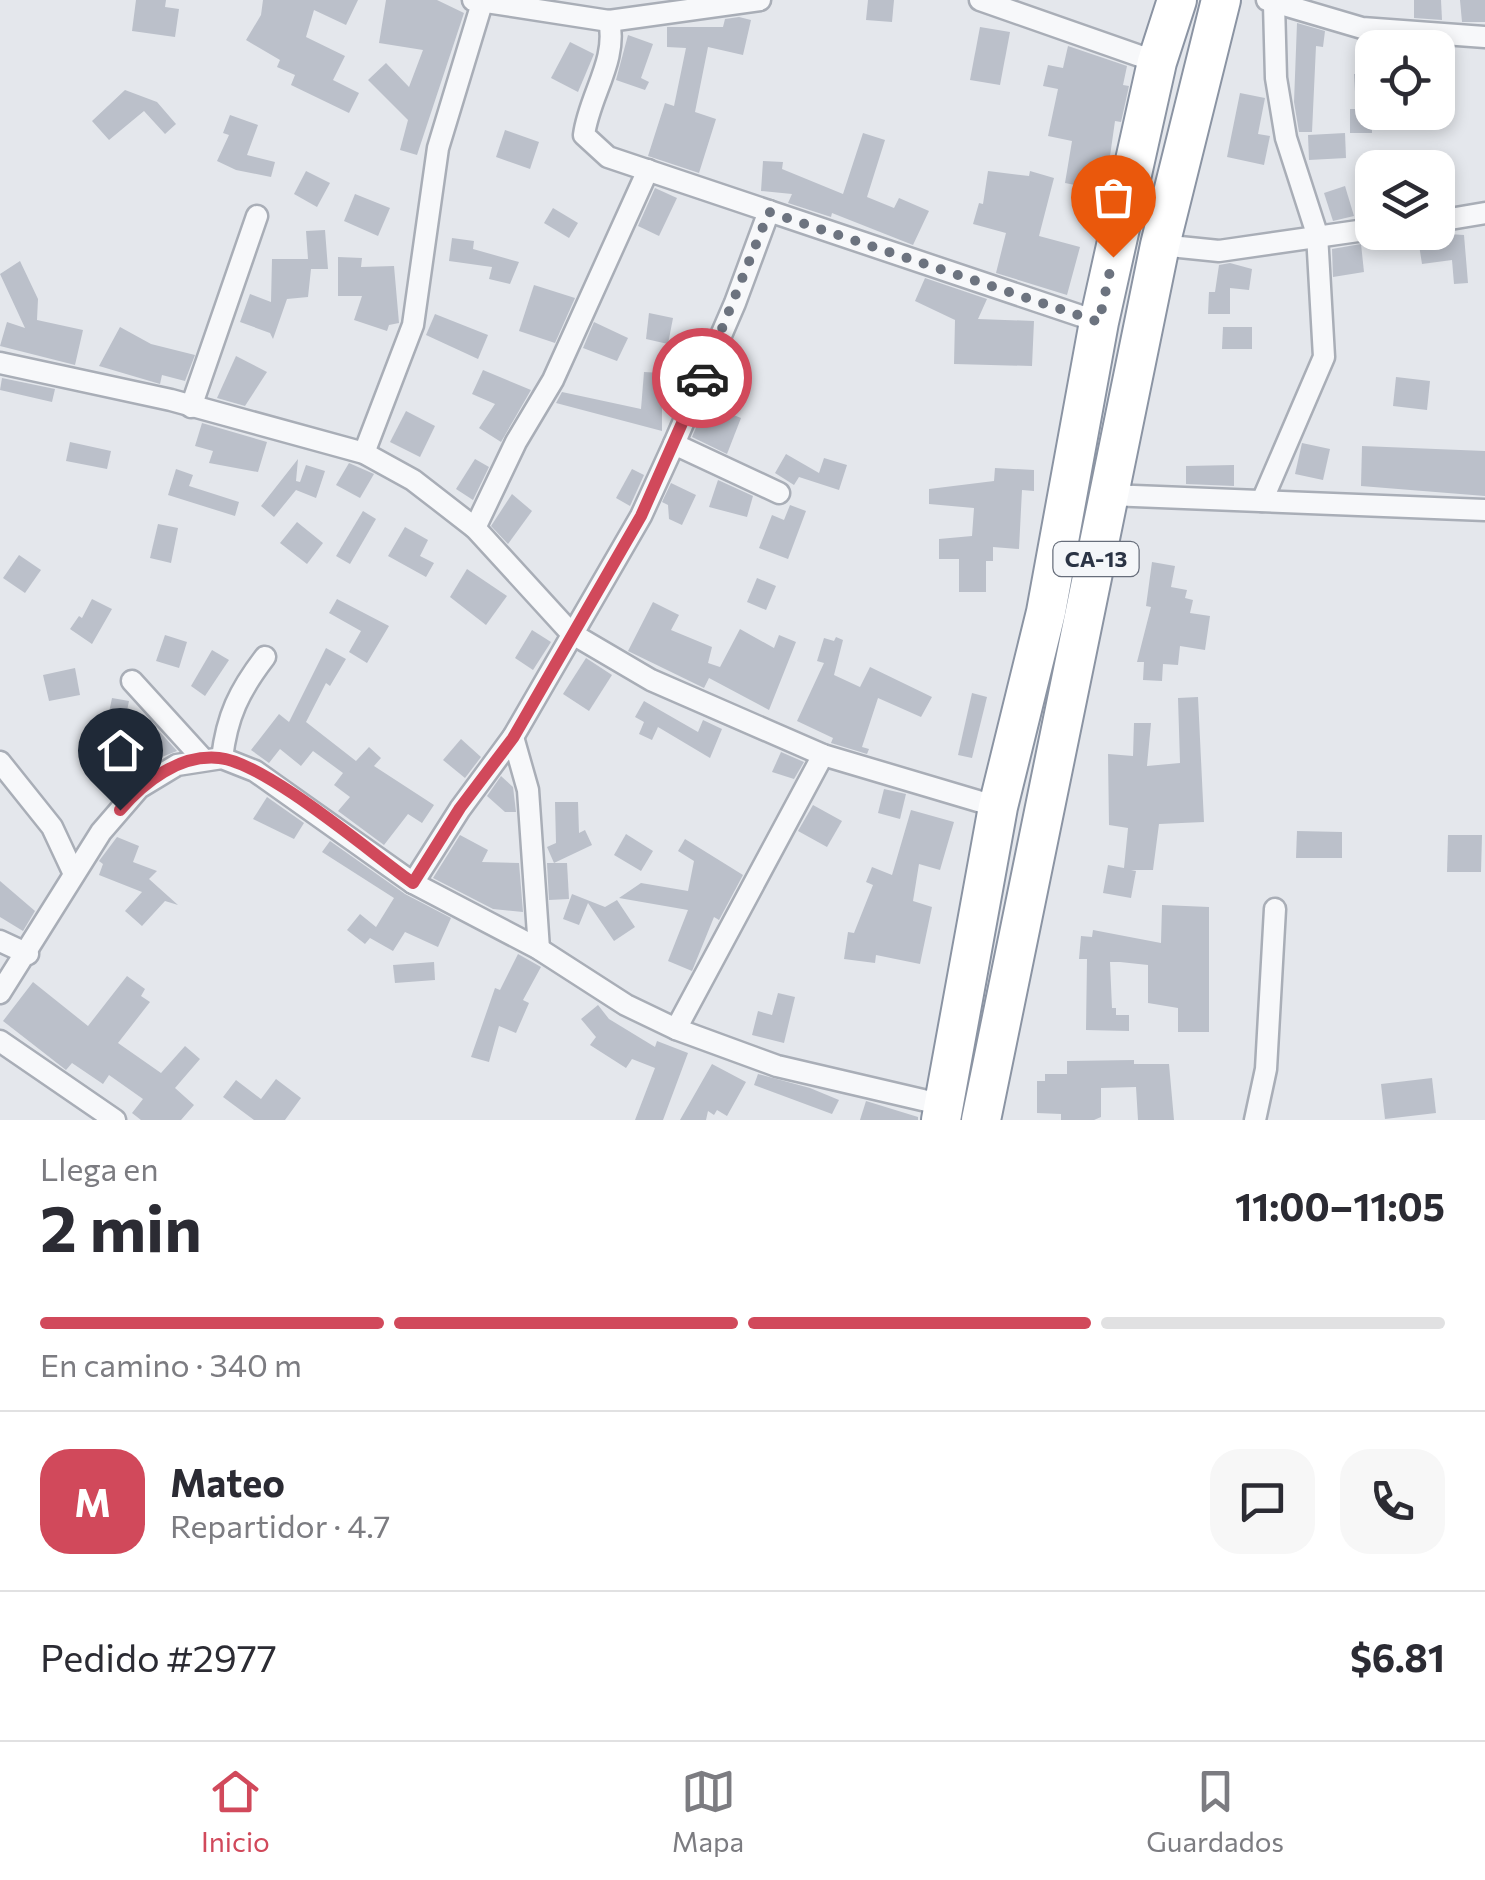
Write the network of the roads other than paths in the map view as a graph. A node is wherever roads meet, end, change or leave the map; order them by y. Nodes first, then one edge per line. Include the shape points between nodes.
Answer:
1 (760, 0) edge
2 (980, 0) edge
3 (1177, 0) edge
4 (1221, 0) edge
5 (478, 1) edge
6 (1270, 2) edge
7 (722, 3) edge
8 (608, 22) junction
9 (1485, 37) edge
10 (1157, 62) junction
11 (648, 170) junction
12 (769, 212) junction
13 (1485, 213) edge
14 (257, 216) dead end
15 (1455, 218) edge
16 (1355, 231) edge
17 (1317, 234) junction
18 (1160, 245) junction
19 (1099, 322) junction
20 (0, 364) edge
21 (191, 406) junction
22 (674, 444) junction
23 (364, 454) junction
24 (780, 493) dead end
25 (1110, 495) junction
26 (1262, 501) junction
27 (1485, 510) edge
28 (475, 528) junction
29 (571, 633) junction
30 (264, 657) dead end
31 (132, 682) dead end
32 (513, 738) junction
33 (824, 755) junction
34 (212, 758) junction
35 (0, 762) edge
36 (998, 807) junction
37 (74, 874) junction
38 (413, 883) junction
39 (1275, 909) dead end
40 (0, 941) edge
41 (538, 948) junction
42 (28, 954) junction
43 (0, 993) edge
44 (676, 1029) junction
45 (0, 1041) edge
46 (942, 1112) edge
47 (115, 1120) edge
48 (980, 1120) edge
49 (1255, 1120) edge

1 - 7 street
2 - 10 street
3 - 10 highway, CA-13
4 - 18 highway, CA-13
5 - 8 street
5 - 23 street via 438,148 413,324
6 - 9 street via 1362,28
6 - 17 street via 1286,138
7 - 8 street
8 - 11 street via 613,40 584,134 608,157
10 - 19 highway, CA-13
11 - 12 street
11 - 28 street via 553,380
12 - 19 street
12 - 22 street
13 - 15 street
14 - 21 street
16 - 17 street
17 - 18 street via 1220,251
17 - 26 street via 1324,357
18 - 25 highway, CA-13
19 - 36 highway, CA-13 via 1046,612
20 - 21 street
21 - 23 street
22 - 24 street
22 - 29 street via 641,516
23 - 28 street
25 - 26 street
25 - 48 highway, CA-13
26 - 27 street
28 - 29 street
29 - 32 street
29 - 33 street via 651,680
30 - 34 street via 236,696
31 - 34 street
32 - 38 street
32 - 41 street via 528,790
33 - 36 street
33 - 44 street
34 - 37 street via 177,765 139,788
34 - 38 street via 268,780
35 - 37 street via 52,827
36 - 46 highway, CA-13
37 - 42 street
38 - 41 street
39 - 49 street via 1266,1069
40 - 42 street
41 - 44 street
42 - 43 street
44 - 46 street via 777,1066
45 - 47 street

